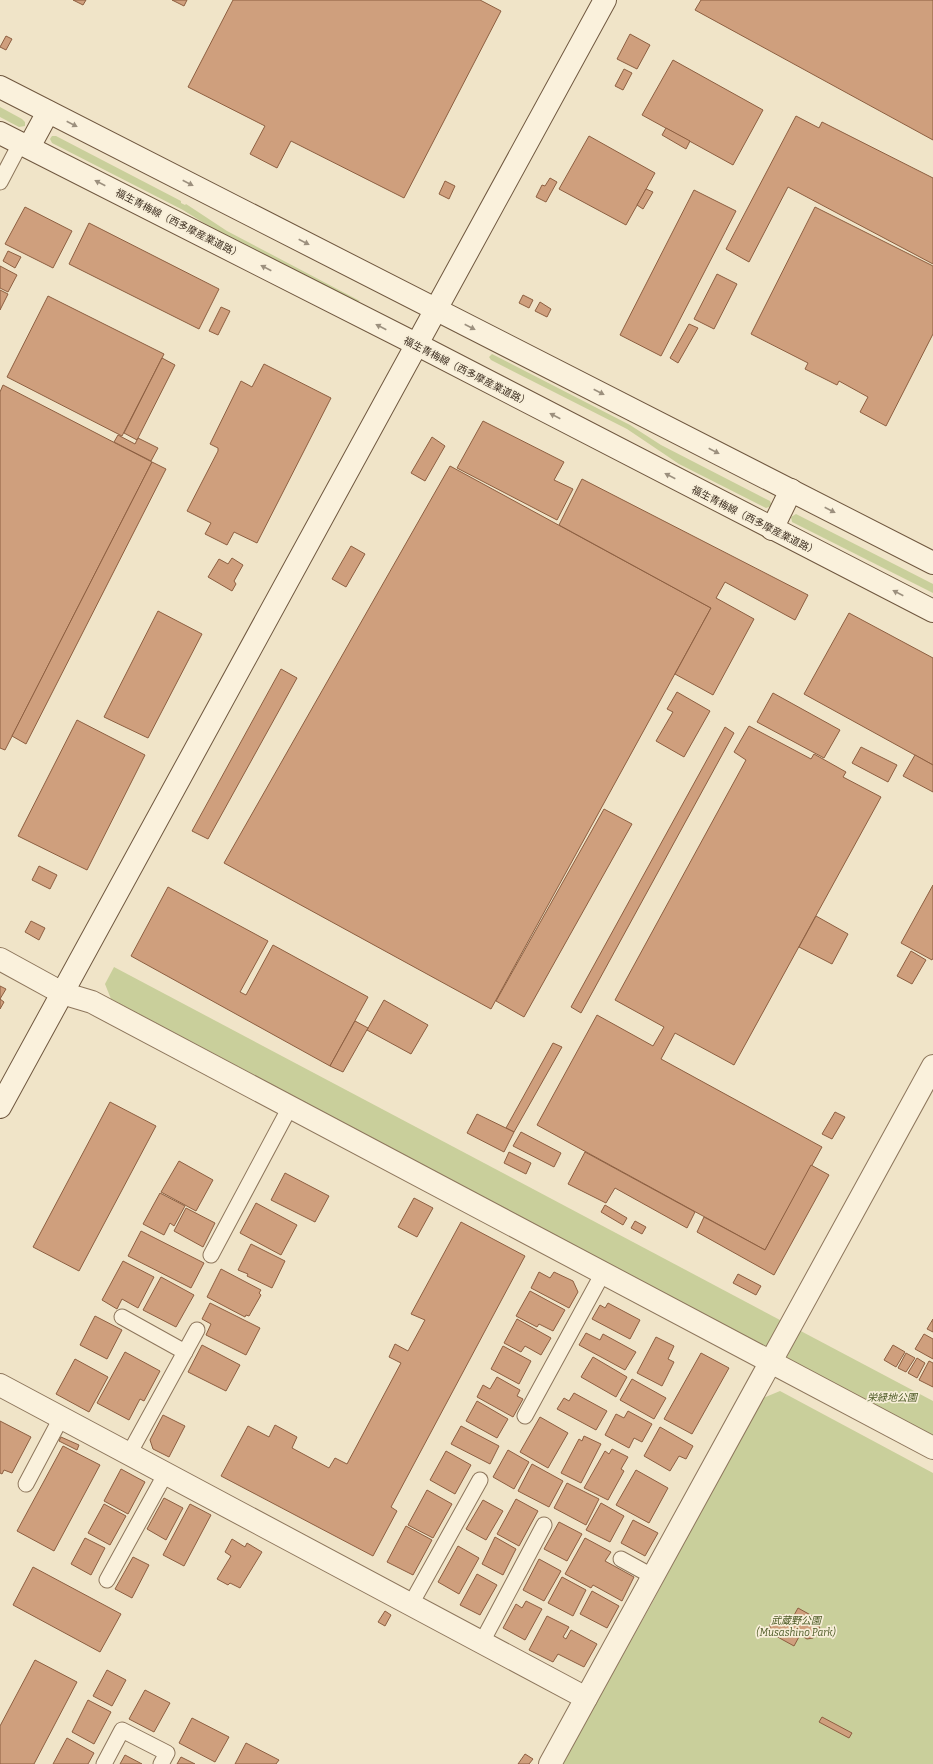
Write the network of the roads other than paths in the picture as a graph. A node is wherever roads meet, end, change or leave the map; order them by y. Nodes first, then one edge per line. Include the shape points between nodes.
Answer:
1 (605, 0) edge
2 (0, 87) edge
3 (48, 112) junction
4 (0, 133) edge
5 (25, 146) junction
6 (0, 182) edge
7 (436, 309) junction
8 (416, 344) junction
9 (792, 490) junction
10 (772, 528) junction
11 (933, 563) edge
12 (933, 611) edge
13 (0, 959) edge
14 (62, 993) junction
15 (933, 1066) edge
16 (0, 1107) edge
17 (290, 1107) junction
18 (211, 1255) dead end
19 (603, 1273) junction
20 (122, 1317) dead end
21 (197, 1330) dead end
22 (185, 1352) junction
23 (772, 1362) junction
24 (0, 1385) edge
25 (525, 1416) dead end
26 (61, 1418) junction
27 (933, 1448) edge
28 (129, 1454) junction
29 (166, 1473) junction
30 (480, 1480) dead end
31 (26, 1484) dead end
32 (544, 1525) dead end
33 (621, 1559) dead end
34 (652, 1576) junction
35 (106, 1580) dead end
36 (410, 1604) junction
37 (482, 1642) junction
38 (586, 1698) junction
39 (104, 1764) edge
40 (161, 1764) edge
41 (550, 1764) edge

1 - 7 street
2 - 3 street
3 - 5 street
3 -> 7 street
4 - 5 street, 福生青梅線（西多摩産業道路）
5 - 6 lane
8 -> 5 street, 福生青梅線（西多摩産業道路）
7 - 8 street
7 -> 9 street
10 -> 8 street, 福生青梅線（西多摩産業道路）
8 - 14 street
9 - 10 street
9 -> 11 street
12 -> 10 street, 福生青梅線（西多摩産業道路）
13 - 14 street
14 - 16 street
14 - 17 street via 92,1002
15 - 23 street
17 - 18 lane
17 - 19 street
19 - 23 street
19 - 25 lane
20 - 22 lane
21 - 22 lane
22 - 28 lane
23 - 27 street
23 - 34 street
24 - 26 street
26 - 28 street
26 - 31 lane
28 - 29 street
29 - 35 lane
29 - 36 street
30 - 36 lane
32 - 37 lane
33 - 34 lane
34 - 38 street
36 - 37 street
37 - 38 street
38 - 41 street
39 - 40 lane via 122,1730 167,1753

